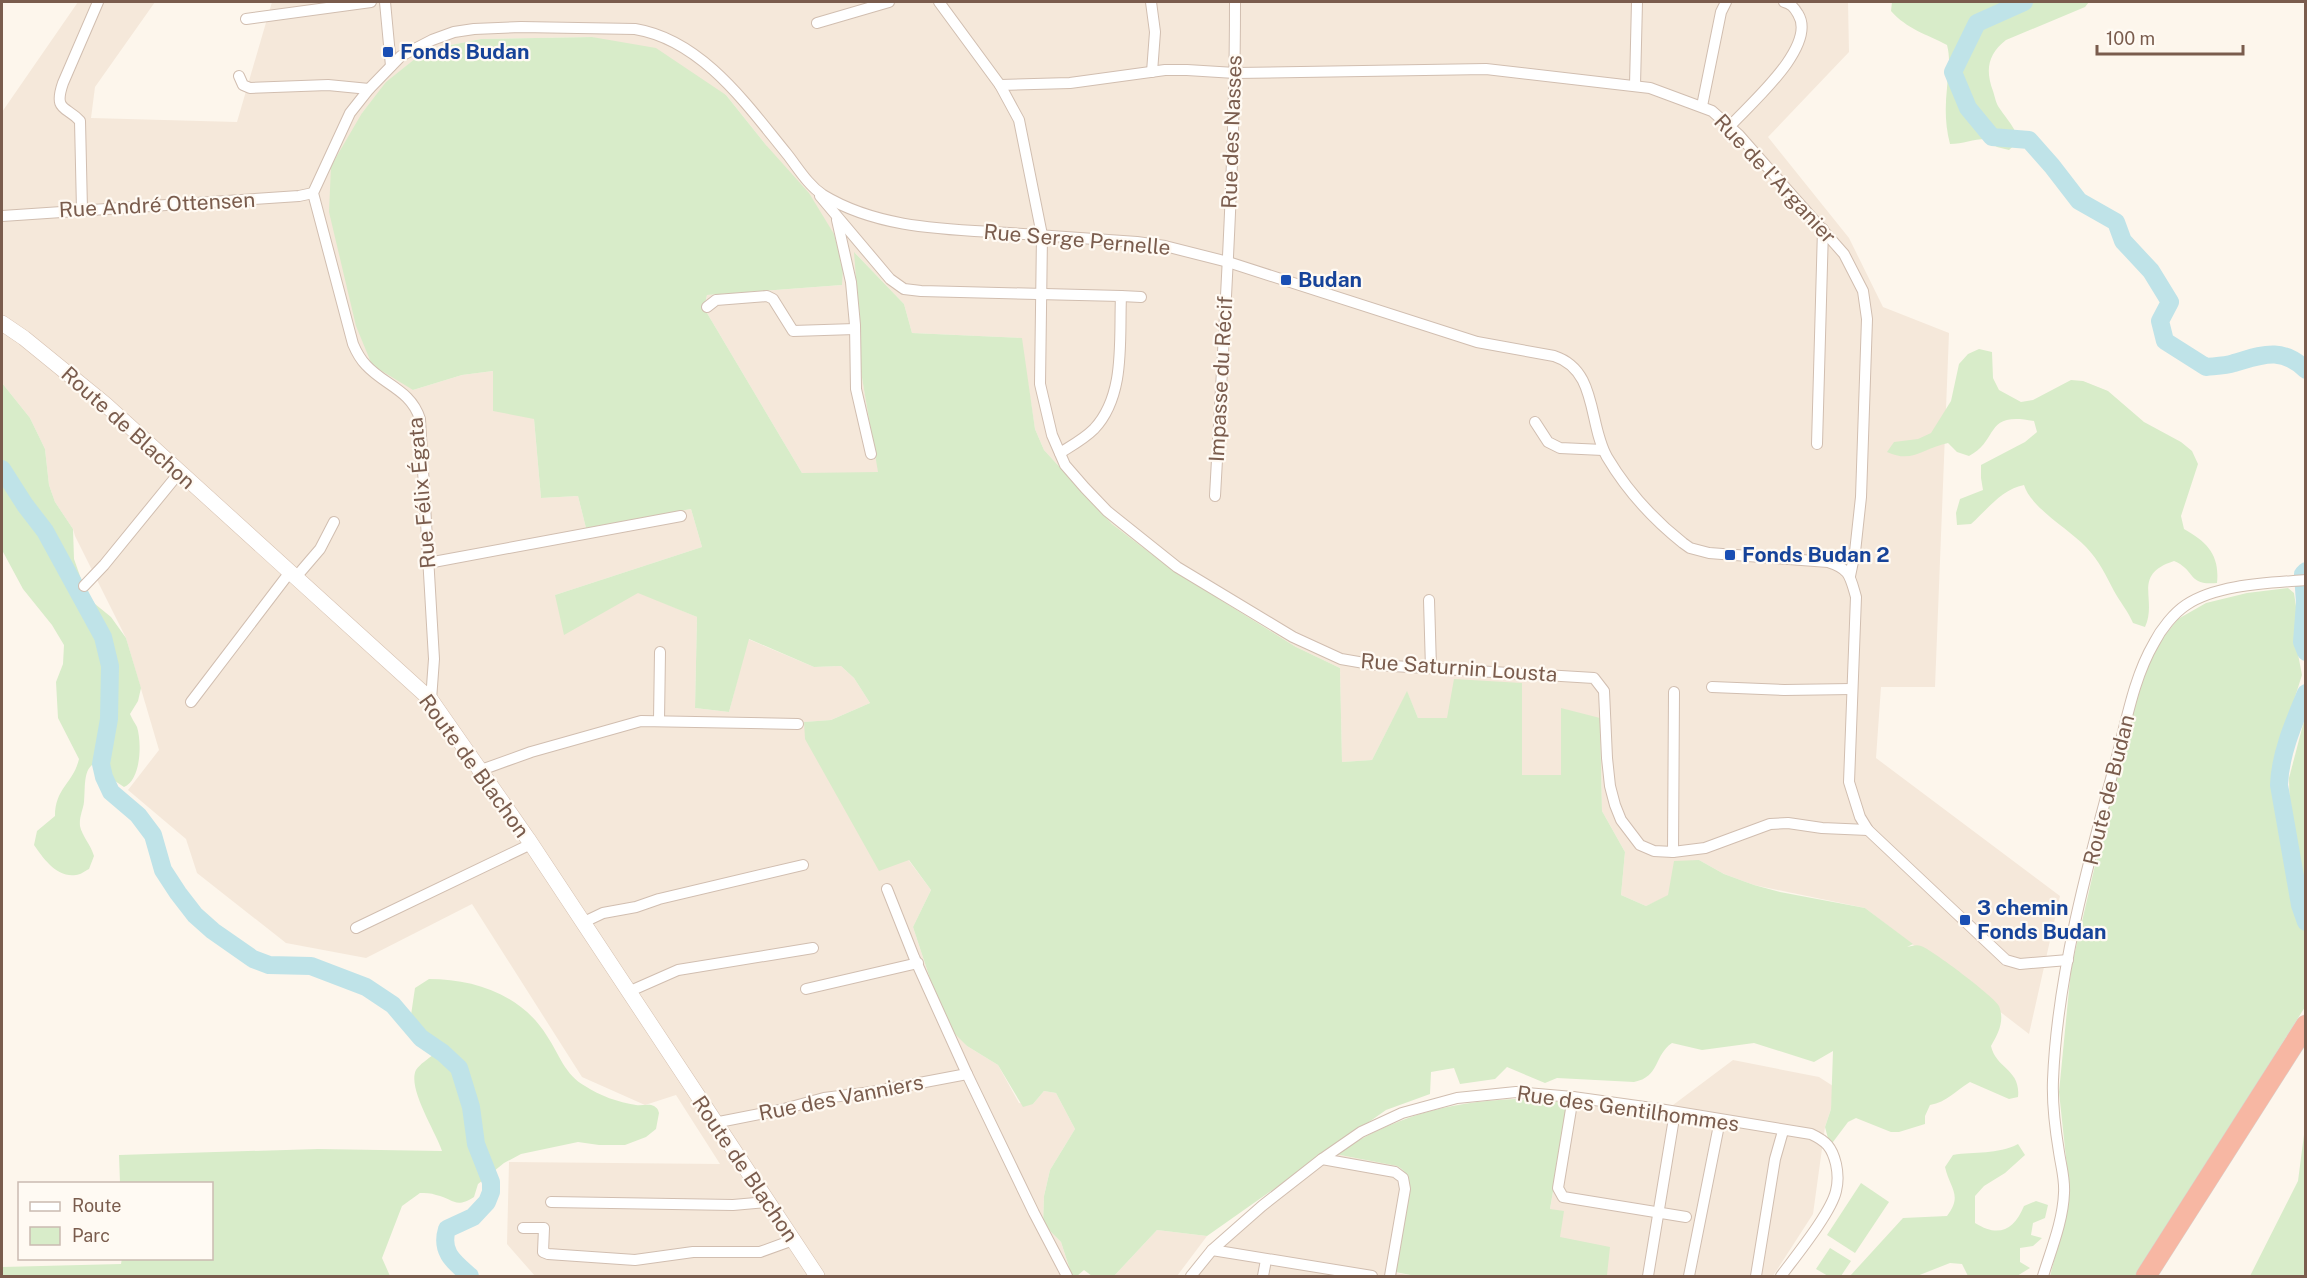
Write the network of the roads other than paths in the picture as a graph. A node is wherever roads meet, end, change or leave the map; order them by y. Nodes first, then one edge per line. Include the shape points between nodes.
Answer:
1 (98, 2) edge
2 (372, 2) edge
3 (385, 2) edge
4 (889, 2) edge
5 (939, 2) edge
6 (1151, 2) edge
7 (1235, 2) edge
8 (1637, 2) edge
9 (1726, 2) edge
10 (1784, 2) edge
11 (246, 19) dead end
12 (817, 23) dead end
13 (392, 66) junction
14 (1152, 72) junction
15 (1235, 73) junction
16 (239, 75) dead end
17 (1000, 85) junction
18 (1635, 86) junction
19 (369, 89) junction
20 (1702, 106) junction
21 (1730, 126) junction
22 (813, 186) junction
23 (313, 193) junction
24 (82, 210) junction
25 (836, 214) junction
26 (2, 216) edge
27 (1823, 229) junction
28 (1042, 235) junction
29 (1228, 262) junction
30 (1041, 295) junction
31 (1121, 296) junction
32 (1141, 297) dead end
33 (707, 307) dead end
34 (2, 323) edge
35 (855, 329) junction
36 (1535, 422) dead end
37 (1817, 444) dead end
38 (1603, 450) junction
39 (1060, 453) junction
40 (871, 454) dead end
41 (179, 473) junction
42 (1215, 496) dead end
43 (681, 516) dead end
44 (334, 522) dead end
45 (428, 563) junction
46 (293, 575) junction
47 (1850, 576) junction
48 (2300, 581) edge
49 (84, 586) dead end
50 (1429, 600) dead end
51 (660, 652) dead end
52 (1431, 668) junction
53 (1712, 687) dead end
54 (1852, 689) junction
55 (1674, 692) dead end
56 (431, 700) junction
57 (191, 702) dead end
58 (659, 720) junction
59 (798, 724) dead end
60 (480, 770) junction
61 (1868, 830) junction
62 (531, 844) junction
63 (1673, 852) junction
64 (803, 865) dead end
65 (887, 889) dead end
66 (582, 922) junction
67 (356, 928) dead end
68 (813, 948) dead end
69 (2068, 960) junction
70 (918, 963) junction
71 (806, 989) dead end
72 (628, 992) junction
73 (2306, 1024) edge
74 (2306, 1040) edge
75 (967, 1074) junction
76 (1574, 1097) junction
77 (1675, 1112) junction
78 (1720, 1120) junction
79 (714, 1123) junction
80 (1783, 1131) junction
81 (1322, 1159) junction
82 (551, 1202) dead end
83 (767, 1202) junction
84 (1658, 1212) junction
85 (1686, 1217) dead end
86 (523, 1228) dead end
87 (793, 1240) junction
88 (1212, 1250) junction
89 (1266, 1260) junction
90 (817, 1276) edge
91 (1067, 1276) edge
92 (1191, 1276) edge
93 (1263, 1276) edge
94 (1372, 1276) edge
95 (1390, 1276) edge
96 (1648, 1276) edge
97 (1689, 1276) edge
98 (1755, 1276) edge
99 (1781, 1276) edge
100 (2043, 1276) edge
101 (2146, 1276) edge
102 (2159, 1276) edge

1 - 24 street via 60,96 63,108 81,121
2 - 11 street
3 - 13 street
4 - 12 street
5 - 17 street, Rue Saturnin Lousta
6 - 14 street via 1155,32
7 - 15 street, Rue des Nasses
8 - 18 street
9 - 20 street
10 - 21 street via 1791,4 1800,17 1798,44 1785,67
13 - 19 street, Rue Serge Pernelle
13 - 22 street, Rue Serge Pernelle via 401,56 432,40 474,29 647,31 682,47 726,83
14 - 15 street, Rue de l'Arganier
14 - 17 street, Rue de l'Arganier via 1070,83
15 - 18 street, Rue de l'Arganier via 1486,69
15 - 29 street, Rue des Nasses
16 - 19 street via 243,85 250,88 328,85
17 - 28 street, Rue Saturnin Lousta via 1019,120
18 - 20 street, Rue de l'Arganier
19 - 23 street, Rue Serge Pernelle via 350,113
20 - 21 street, Rue de l'Arganier
21 - 27 street, Rue de l'Arganier
22 - 25 street
22 - 28 street, Rue Serge Pernelle via 846,206 889,221 946,230
23 - 24 street, Rue André Ottensen
23 - 45 street, Rue Félix Égata via 353,344 366,365 408,397 420,419
24 - 26 street, Rue André Ottensen
25 - 30 street via 883,273 904,289
25 - 35 street via 851,282
27 - 37 street
27 - 47 street, Rue de l'Arganier via 1852,268 1867,309 1861,497
28 - 29 street, Rue Serge Pernelle via 1151,243
28 - 30 street, Rue Saturnin Lousta
29 - 38 street, Rue Serge Pernelle via 1456,336 1561,358 1584,381
29 - 42 street, Impasse du Récif
30 - 31 street
30 - 39 street, Rue Saturnin Lousta via 1040,384
31 - 32 street
31 - 39 street via 1113,398 1092,430
33 - 35 street via 716,300 767,296 773,299 793,331
34 - 41 street, Route de Blachon via 105,404
35 - 40 street via 856,389
36 - 38 street via 1548,442 1560,448
38 - 47 street, Rue Serge Pernelle via 1640,502 1690,548 1750,558 1828,562 1840,566
39 - 52 street, Rue Saturnin Lousta via 1084,489 1177,567 1293,637 1341,659
41 - 46 street, Route de Blachon
41 - 49 street
43 - 45 street
44 - 46 street via 320,549
45 - 56 street, Rue Félix Égata via 434,667
46 - 56 street, Route de Blachon
46 - 57 street
47 - 54 street via 1856,597
48 - 69 street, Route de Budan via 2208,595 2186,605 2154,641 2131,705 2095,837
50 - 52 street
51 - 58 street
52 - 63 street, Rue Saturnin Lousta via 1594,678 1604,691 1610,786 1621,820 1640,845
53 - 54 street
54 - 61 street via 1849,782
55 - 63 street
56 - 60 street, Route de Blachon
58 - 59 street
58 - 60 street via 616,727
60 - 62 street, Route de Blachon
61 - 63 street, Rue Saturnin Lousta via 1770,824 1705,848
61 - 69 street via 2006,960 2020,964
62 - 66 street, Route de Blachon
62 - 67 street
64 - 66 street via 603,913
65 - 70 street
66 - 72 street, Route de Blachon
68 - 72 street via 678,970
69 - 100 street, Route de Budan via 2053,1079 2064,1194 2062,1214
70 - 71 street
70 - 75 street
72 - 79 street, Route de Blachon
73 - 101 highway
74 - 102 highway
75 - 79 street, Rue des Vanniers via 824,1098
75 - 91 street
76 - 77 street, Rue des Gentilhommes
76 - 81 street, Rue des Gentilhommes via 1516,1092 1436,1103 1388,1118
76 - 84 street via 1560,1194
77 - 78 street, Rue des Gentilhommes
77 - 84 street
78 - 80 street, Rue des Gentilhommes
78 - 97 street
79 - 83 street, Route de Blachon
80 - 98 street
80 - 99 street, Rue des Gentilhommes via 1810,1134 1830,1146 1838,1180 1829,1208
81 - 88 street, Rue des Gentilhommes
81 - 95 street via 1395,1172 1403,1178 1405,1189
82 - 83 street
83 - 87 street, Route de Blachon
84 - 85 street
84 - 96 street
86 - 87 street via 544,1228 543,1251 548,1254 605,1259 635,1260 693,1251 760,1252
87 - 90 street, Route de Blachon
88 - 89 street
88 - 92 street, Rue des Gentilhommes
89 - 93 street
89 - 94 street

